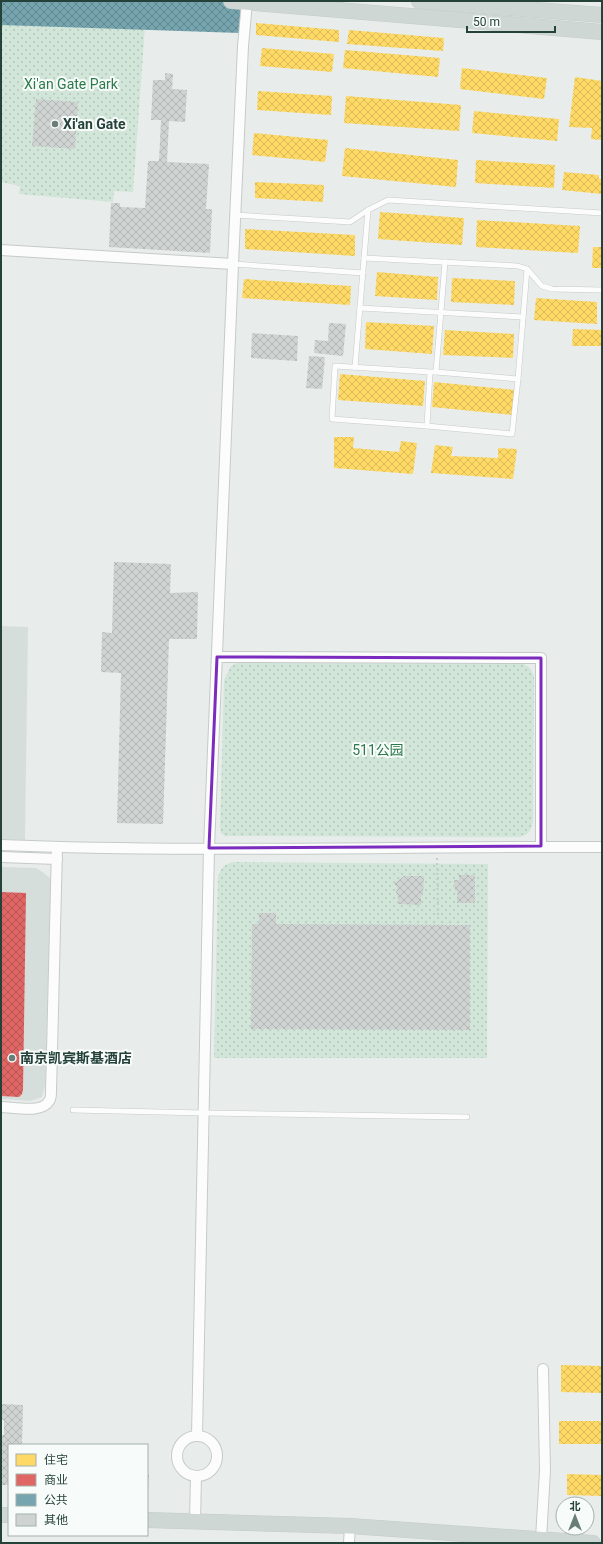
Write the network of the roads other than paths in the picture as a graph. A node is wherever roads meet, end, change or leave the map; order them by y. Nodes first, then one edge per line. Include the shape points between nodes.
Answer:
1 (231, 1) edge
2 (419, 1) edge
3 (247, 2) junction
4 (602, 15) edge
5 (602, 32) edge
6 (368, 210) junction
7 (602, 212) edge
8 (235, 215) junction
9 (1, 250) edge
10 (364, 258) junction
11 (445, 262) junction
12 (233, 264) junction
13 (527, 269) junction
14 (363, 273) junction
15 (602, 290) edge
16 (360, 308) junction
17 (523, 317) junction
18 (355, 367) junction
19 (430, 372) junction
20 (436, 372) junction
21 (518, 379) junction
22 (426, 426) junction
23 (217, 657) junction
24 (1, 845) edge
25 (541, 846) junction
26 (57, 847) junction
27 (602, 847) edge
28 (209, 848) junction
29 (1, 857) edge
30 (56, 859) junction
31 (1, 1107) edge
32 (73, 1110) dead end
33 (204, 1113) junction
34 (467, 1117) dead end
35 (543, 1369) dead end
36 (197, 1436) junction
37 (196, 1476) junction
38 (148, 1520) edge
39 (195, 1521) junction
40 (350, 1526) junction
41 (540, 1539) junction
42 (349, 1543) edge
43 (593, 1543) edge

1 - 3 main road
2 - 4 main road
3 - 5 main road
3 - 8 street
6 - 7 lane via 388,200
6 - 8 lane via 350,222
6 - 10 lane
8 - 12 street
9 - 12 street
10 - 11 lane
10 - 14 lane
11 - 13 lane via 518,266
11 - 20 lane
12 - 14 lane
12 - 23 street
13 - 15 lane via 542,286 552,289
13 - 17 lane
14 - 16 lane
16 - 17 lane
16 - 18 lane
17 - 21 lane
18 - 19 lane
18 - 22 lane via 335,366 332,419
19 - 20 lane
19 - 22 lane
20 - 21 lane
21 - 22 lane via 512,434
23 - 25 street via 540,658
23 - 28 street
24 - 26 street
25 - 27 street
25 - 28 street
26 - 28 street
26 - 30 street
28 - 33 street
29 - 30 street
30 - 31 street via 50,1101 36,1109
32 - 33 lane
33 - 34 lane
33 - 36 street
35 - 41 street via 545,1471
36 - 37 street via 184,1440 177,1452 179,1466 189,1475
36 - 37 street via 214,1444 217,1457 208,1473
37 - 39 street
38 - 39 main road
39 - 40 main road
40 - 41 main road
40 - 42 street
41 - 43 main road

